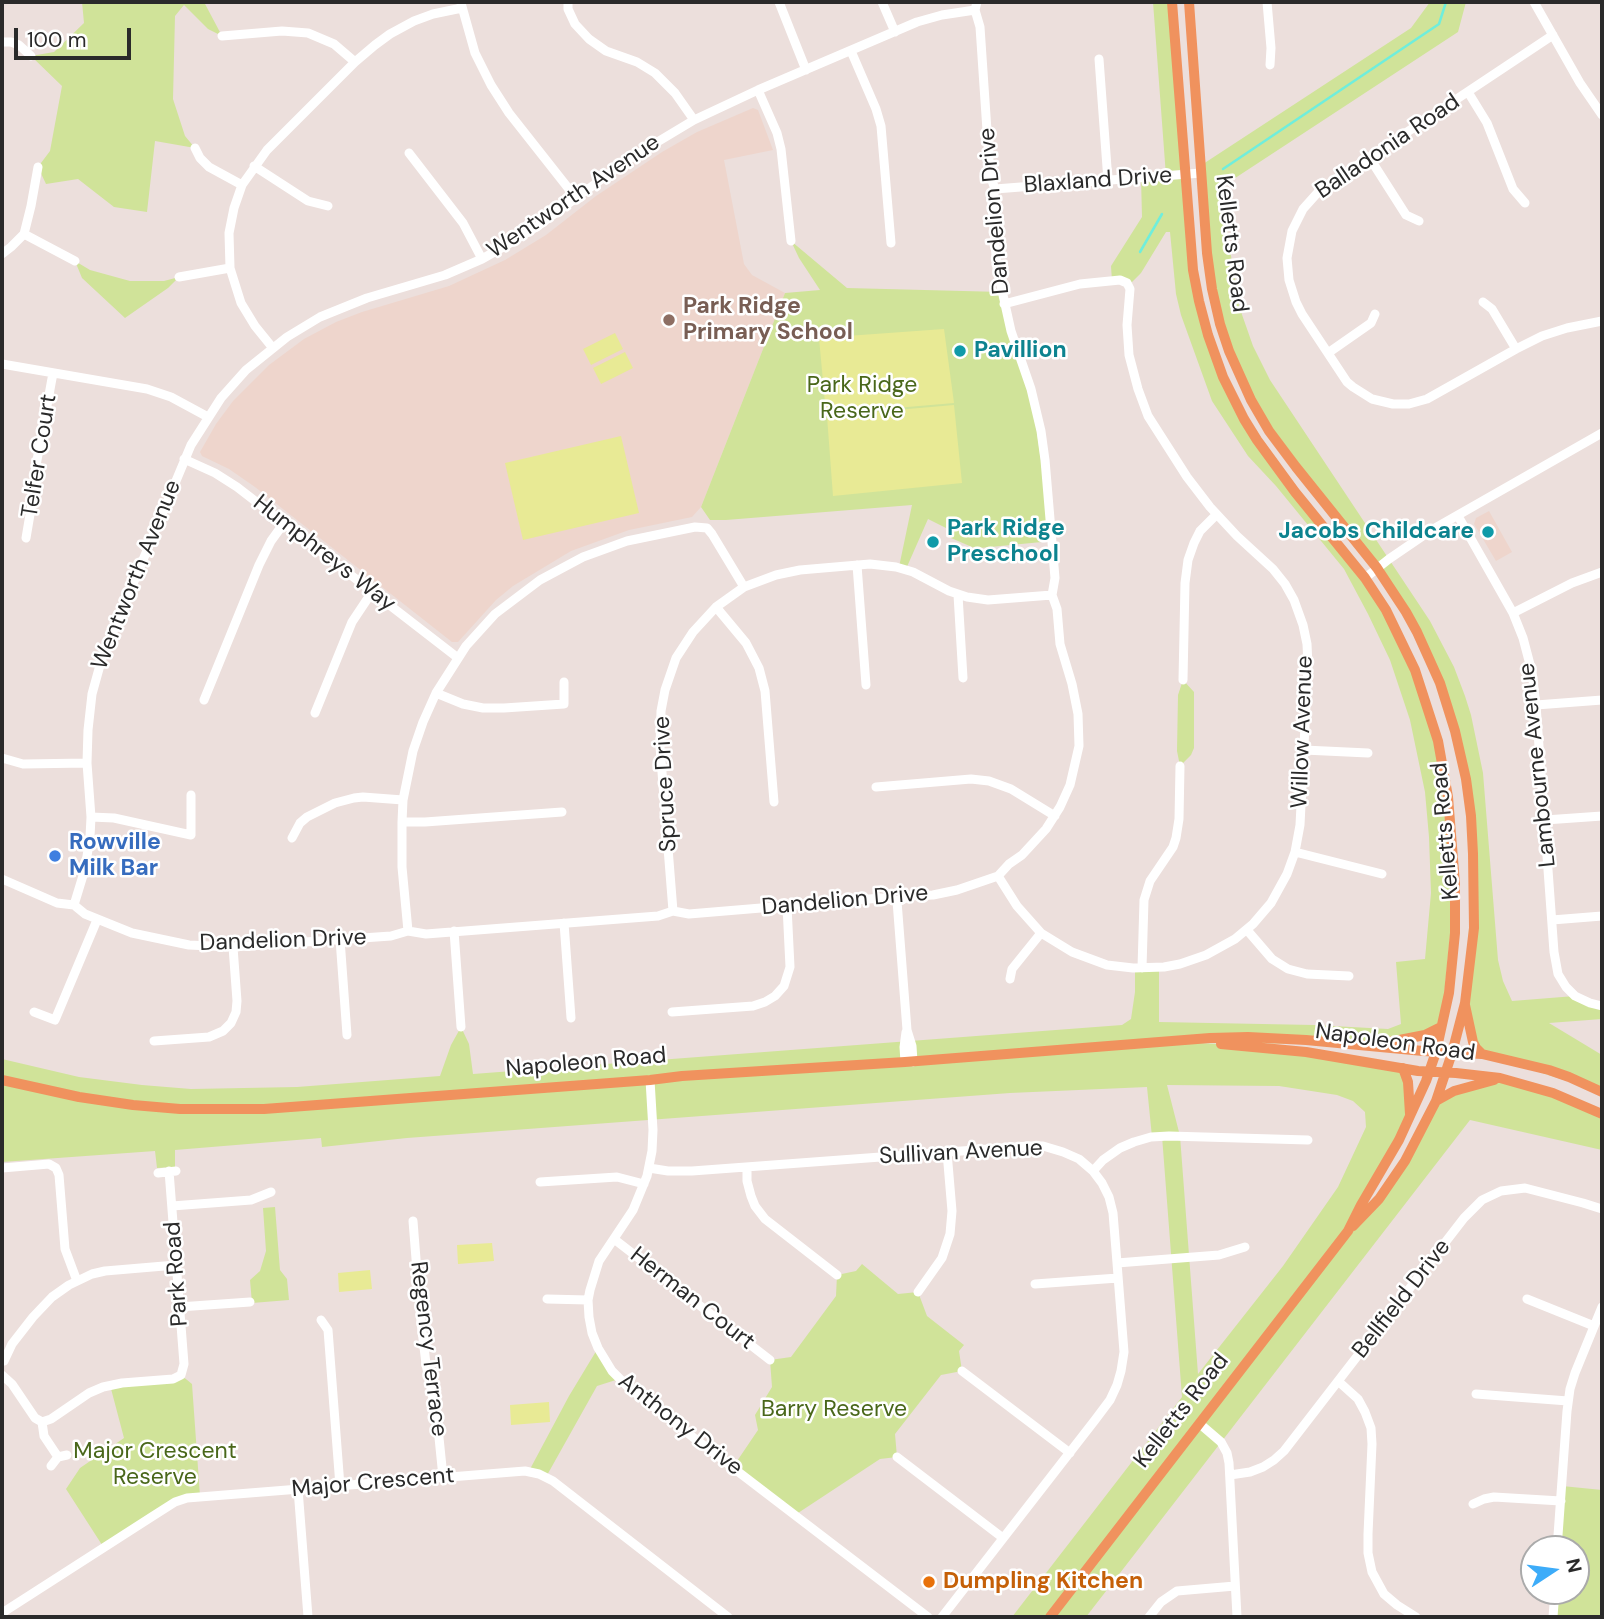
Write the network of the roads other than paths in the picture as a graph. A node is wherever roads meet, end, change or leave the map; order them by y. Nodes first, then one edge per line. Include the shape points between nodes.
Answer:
1 (568, 2) edge
2 (779, 2) edge
3 (882, 2) edge
4 (1172, 2) edge
5 (1189, 2) edge
6 (1267, 2) edge
7 (1534, 2) edge
8 (461, 5) edge
9 (976, 6) edge
10 (895, 32) junction
11 (222, 36) dead end
12 (1553, 36) junction
13 (2, 42) edge
14 (852, 51) junction
15 (31, 56) dead end
16 (1099, 59) dead end
17 (355, 62) junction
18 (1270, 65) dead end
19 (806, 70) junction
20 (758, 90) junction
21 (1468, 92) junction
22 (1602, 115) edge
23 (694, 120) junction
24 (195, 148) dead end
25 (408, 153) dead end
26 (1369, 157) junction
27 (254, 166) junction
28 (38, 167) dead end
29 (1200, 173) junction
30 (1185, 175) junction
31 (1108, 180) junction
32 (242, 185) junction
33 (995, 189) junction
34 (576, 198) junction
35 (1525, 202) dead end
36 (328, 206) dead end
37 (1419, 221) dead end
38 (23, 233) junction
39 (791, 241) dead end
40 (891, 243) dead end
41 (2, 254) edge
42 (482, 259) junction
43 (75, 261) dead end
44 (230, 268) junction
45 (179, 276) dead end
46 (1483, 302) dead end
47 (1004, 304) junction
48 (1375, 314) dead end
49 (1602, 321) edge
50 (272, 347) junction
51 (1516, 349) junction
52 (1328, 353) junction
53 (2, 364) edge
54 (53, 373) junction
55 (208, 417) junction
56 (1602, 433) edge
57 (184, 459) junction
58 (1216, 514) junction
59 (1458, 516) junction
60 (284, 523) junction
61 (26, 538) dead end
62 (857, 565) junction
63 (1377, 568) junction
64 (1602, 572) edge
65 (1365, 578) junction
66 (744, 587) junction
67 (372, 592) junction
68 (958, 595) junction
69 (1052, 595) junction
70 (716, 607) junction
71 (1513, 613) junction
72 (458, 658) junction
73 (963, 678) dead end
74 (1183, 680) dead end
75 (564, 682) dead end
76 (866, 685) dead end
77 (436, 693) junction
78 (204, 700) dead end
79 (1602, 700) edge
80 (1536, 705) junction
81 (315, 713) dead end
82 (1304, 750) junction
83 (1368, 753) dead end
84 (2, 758) edge
85 (87, 763) junction
86 (1180, 766) dead end
87 (876, 786) dead end
88 (191, 795) dead end
89 (403, 800) junction
90 (774, 802) dead end
91 (562, 812) dead end
92 (1055, 816) junction
93 (1602, 816) edge
94 (91, 817) junction
95 (1545, 820) junction
96 (402, 822) junction
97 (292, 838) dead end
98 (1295, 852) junction
99 (1382, 874) dead end
100 (998, 876) junction
101 (2, 879) edge
102 (897, 901) junction
103 (74, 905) junction
104 (787, 906) junction
105 (673, 911) junction
106 (1602, 916) edge
107 (97, 919) junction
108 (1552, 920) junction
109 (564, 923) junction
110 (1247, 930) junction
111 (408, 931) junction
112 (454, 931) junction
113 (1041, 933) junction
114 (340, 939) junction
115 (233, 947) junction
116 (1142, 968) junction
117 (1349, 976) dead end
118 (1010, 979) dead end
119 (1465, 1003) junction
120 (1602, 1006) edge
121 (34, 1012) dead end
122 (672, 1012) dead end
123 (571, 1018) dead end
124 (461, 1027) dead end
125 (1441, 1027) junction
126 (347, 1035) dead end
127 (155, 1041) dead end
128 (1176, 1042) junction
129 (1374, 1045) junction
130 (1436, 1052) junction
131 (1452, 1053) junction
132 (1482, 1054) junction
133 (909, 1062) junction
134 (1403, 1068) junction
135 (1429, 1072) junction
136 (1446, 1073) junction
137 (1500, 1078) junction
138 (2, 1080) edge
139 (650, 1080) junction
140 (1602, 1092) edge
141 (1436, 1101) junction
142 (1602, 1114) edge
143 (1410, 1118) junction
144 (1308, 1140) dead end
145 (947, 1152) junction
146 (2, 1168) edge
147 (649, 1168) junction
148 (747, 1168) junction
149 (1093, 1171) junction
150 (158, 1173) dead end
151 (540, 1182) dead end
152 (644, 1184) junction
153 (271, 1192) dead end
154 (172, 1206) junction
155 (1602, 1209) edge
156 (413, 1221) dead end
157 (1348, 1231) junction
158 (614, 1239) junction
159 (1245, 1247) dead end
160 (1117, 1263) junction
161 (176, 1265) junction
162 (837, 1275) dead end
163 (1118, 1278) junction
164 (77, 1280) junction
165 (1035, 1284) dead end
166 (918, 1292) dead end
167 (1527, 1298) dead end
168 (547, 1299) dead end
169 (589, 1300) junction
170 (250, 1302) dead end
171 (179, 1307) junction
172 (1602, 1307) edge
173 (321, 1320) dead end
174 (1594, 1326) junction
175 (770, 1360) dead end
176 (3, 1364) edge
177 (962, 1371) dead end
178 (1338, 1381) junction
179 (1476, 1394) dead end
180 (1568, 1401) junction
181 (42, 1422) junction
182 (1200, 1424) junction
183 (1069, 1453) junction
184 (897, 1457) dead end
185 (51, 1466) dead end
186 (1230, 1475) junction
187 (443, 1477) junction
188 (340, 1486) junction
189 (298, 1489) junction
190 (1560, 1502) junction
191 (1474, 1504) dead end
192 (1558, 1535) edge
193 (1003, 1538) junction
194 (1235, 1586) junction
195 (2, 1613) edge
196 (308, 1617) edge
197 (728, 1617) edge
198 (928, 1617) edge
199 (942, 1617) edge
200 (1050, 1617) edge
201 (1149, 1617) edge
202 (1237, 1617) edge
203 (1416, 1617) edge

1 - 23 street via 575,24 589,39 655,73
2 - 19 street
3 - 10 street
4 - 30 main road, Kelletts Road
5 - 29 main road, Kelletts Road
6 - 18 street
7 - 12 street
8 - 17 street via 398,29
8 - 34 street via 475,52 495,91
9 - 10 street, Wentworth Avenue
9 - 33 street, Dandelion Drive via 990,175
10 - 14 street, Wentworth Avenue
11 - 17 street via 302,32 327,40
12 - 21 street, Balladonia Road
12 - 22 street
13 - 15 street via 19,45
14 - 19 street, Wentworth Avenue
14 - 40 street via 881,126
16 - 31 street
17 - 27 street
19 - 20 street, Wentworth Avenue
20 - 23 street, Wentworth Avenue
20 - 39 street via 781,149
21 - 26 street, Balladonia Road
21 - 35 street via 1487,123 1513,189
23 - 34 street, Wentworth Avenue
24 - 32 street via 209,167
25 - 42 street via 463,223
26 - 37 street via 1406,215
26 - 52 street, Balladonia Road via 1308,202 1288,248 1291,291
27 - 32 street
27 - 36 street via 308,201
28 - 38 street
29 - 30 street, Blaxland Drive
29 - 63 main road, Kelletts Road via 1212,289 1239,376 1281,448
30 - 31 street, Blaxland Drive
30 - 65 main road, Kelletts Road via 1199,301 1223,377 1266,453
31 - 33 street, Blaxland Drive
32 - 44 street via 231,221
33 - 47 street, Dandelion Drive via 992,204
34 - 42 street, Wentworth Avenue
38 - 41 street
38 - 43 street
42 - 50 street, Wentworth Avenue via 332,311
44 - 45 street
44 - 50 street via 241,303
46 - 51 street
47 - 58 street, Willow Avenue via 1080,284 1127,283 1129,355 1142,401 1156,430
47 - 69 street, Dandelion Drive via 1044,443 1055,578
48 - 52 street via 1371,323
49 - 51 street, Balladonia Road via 1550,334
50 - 55 street, Wentworth Avenue via 233,383
51 - 52 street, Balladonia Road via 1435,395 1401,405 1365,396
53 - 54 street
54 - 55 street via 153,390
54 - 61 street, Telfer Court
55 - 57 street, Wentworth Avenue
56 - 59 street
57 - 60 street, Humphreys Way via 228,480
57 - 85 street, Wentworth Avenue via 102,658 92,694
58 - 74 street via 1200,531 1188,560
58 - 82 street, Willow Avenue via 1273,569 1300,615 1308,656
59 - 63 street
59 - 71 street, Lambourne Avenue
60 - 67 street, Humphreys Way
60 - 78 street via 259,565
62 - 66 street, Spruce Drive via 785,572
62 - 68 street, Spruce Drive via 904,569
62 - 76 street
63 - 65 street
63 - 119 main road, Kelletts Road via 1427,653 1461,755 1471,816 1475,909
64 - 71 street
65 - 125 main road, Kelletts Road via 1408,652 1432,717 1443,764 1456,909 1452,975
66 - 70 street, Spruce Drive
66 - 72 street via 708,524 627,541 564,566 523,591 495,614
67 - 72 street, Humphreys Way
67 - 81 street via 352,622
68 - 69 street, Spruce Drive via 988,600
68 - 73 street
69 - 92 street, Dandelion Drive via 1079,730 1073,772
70 - 90 street via 746,643 759,668
70 - 105 street, Spruce Drive via 681,649 661,711
71 - 80 street, Lambourne Avenue via 1528,655
72 - 77 street
75 - 77 street via 564,704 483,708
77 - 89 street via 413,751
79 - 80 street
80 - 95 street, Lambourne Avenue
82 - 83 street
82 - 98 street, Willow Avenue
84 - 85 street via 23,764
85 - 94 street, Wentworth Avenue
86 - 116 street via 1176,838 1144,900
87 - 92 street via 989,780
88 - 94 street via 191,835
89 - 96 street
89 - 97 street via 345,800 307,817
91 - 96 street
92 - 100 street, Dandelion Drive via 1030,848
93 - 95 street
94 - 103 street, Wentworth Avenue via 85,869
95 - 108 street, Lambourne Avenue
96 - 111 street
98 - 99 street
98 - 110 street, Willow Avenue via 1277,893
100 - 102 street, Dandelion Drive via 957,890
100 - 113 street, Willow Avenue
101 - 103 street, Dandelion Drive via 57,903
102 - 104 street, Dandelion Drive via 881,898
102 - 133 street via 912,1046
103 - 107 street, Dandelion Drive
104 - 105 street, Dandelion Drive via 689,914
104 - 122 street via 790,967 775,996 753,1006
105 - 109 street, Dandelion Drive
106 - 108 street
107 - 115 street, Dandelion Drive via 164,941
107 - 121 street via 55,1020
108 - 120 street, Lambourne Avenue via 1556,964 1563,983 1580,998
109 - 112 street, Dandelion Drive
109 - 123 street
110 - 116 street, Willow Avenue via 1187,962
110 - 117 street via 1288,969
111 - 112 street, Dandelion Drive
111 - 114 street, Dandelion Drive
112 - 124 street
113 - 116 street, Willow Avenue via 1082,957
113 - 118 street via 1012,969
114 - 115 street, Dandelion Drive
114 - 126 street
115 - 127 street via 237,1001 231,1023 209,1037
119 - 131 main road, Kelletts Road
119 - 132 main road via 1473,1042
125 - 129 main road via 1425,1035
125 - 130 main road, Kelletts Road
128 - 129 main road, Napoleon Road via 1261,1037
128 - 133 main road, Napoleon Road
128 - 134 main road, Napoleon Road via 1306,1052
129 - 130 main road, Napoleon Road
130 - 131 main road, Napoleon Road
130 - 135 main road, Kelletts Road
131 - 132 main road, Napoleon Road
131 - 136 main road, Kelletts Road
132 - 140 main road, Napoleon Road via 1549,1070
133 - 139 main road, Napoleon Road
134 - 135 main road, Napoleon Road
134 - 143 main road
135 - 136 main road, Napoleon Road
135 - 143 main road, Kelletts Road
136 - 137 main road, Napoleon Road
136 - 141 main road, Kelletts Road
137 - 141 main road
137 - 142 main road, Napoleon Road
138 - 139 main road, Napoleon Road via 104,1101 217,1110
139 - 147 street, Anthony Drive via 653,1130
141 - 157 main road, Kelletts Road via 1393,1180
143 - 157 main road, Kelletts Road
144 - 149 street via 1151,1137 1120,1148
145 - 148 street, Sullivan Avenue
145 - 149 street, Sullivan Avenue via 1043,1146 1072,1155
145 - 166 street via 950,1234 942,1258
146 - 164 street via 49,1164 56,1168 65,1249
147 - 148 street, Sullivan Avenue via 679,1172
147 - 152 street, Anthony Drive
148 - 162 street via 751,1196 765,1219
149 - 160 street, Sullivan Avenue via 1111,1204
150 - 154 street, Park Road via 172,1171
151 - 152 street via 611,1177
152 - 158 street, Anthony Drive
153 - 154 street via 251,1200
154 - 161 street, Park Road
155 - 178 street, Bellfield Drive via 1525,1188 1501,1191 1482,1200
156 - 187 street, Regency Terrace via 421,1322
157 - 182 main road, Kelletts Road
158 - 169 street, Anthony Drive via 597,1266
158 - 175 street, Herman Court
159 - 160 street via 1219,1255
160 - 163 street, Sullivan Avenue
161 - 164 street via 111,1270
161 - 171 street, Park Road
163 - 165 street
163 - 183 street, Sullivan Avenue via 1124,1352 1120,1378 1110,1400
164 - 176 street via 45,1303 12,1344
167 - 174 street
168 - 169 street
169 - 198 street, Anthony Drive via 595,1341 619,1379
170 - 171 street
171 - 181 street, Park Road via 181,1375 103,1387
172 - 174 street
173 - 188 street via 328,1330
174 - 180 street
176 - 181 street via 12,1384
177 - 183 street
178 - 186 street, Bellfield Drive via 1275,1460
178 - 203 street via 1357,1399 1371,1428 1368,1553 1372,1572 1384,1594
179 - 180 street
180 - 190 street
181 - 185 street via 44,1436 63,1456
182 - 186 street via 1221,1442
182 - 200 main road, Kelletts Road
183 - 193 street, Sullivan Avenue
184 - 193 street
186 - 194 street
187 - 188 street, Major Crescent
187 - 197 street, Major Crescent via 525,1471 544,1476
188 - 189 street, Major Crescent
189 - 195 street, Major Crescent via 176,1502
189 - 196 street
190 - 191 street via 1494,1497
190 - 192 street
193 - 199 street, Sullivan Avenue
194 - 201 street via 1177,1591
194 - 202 street

